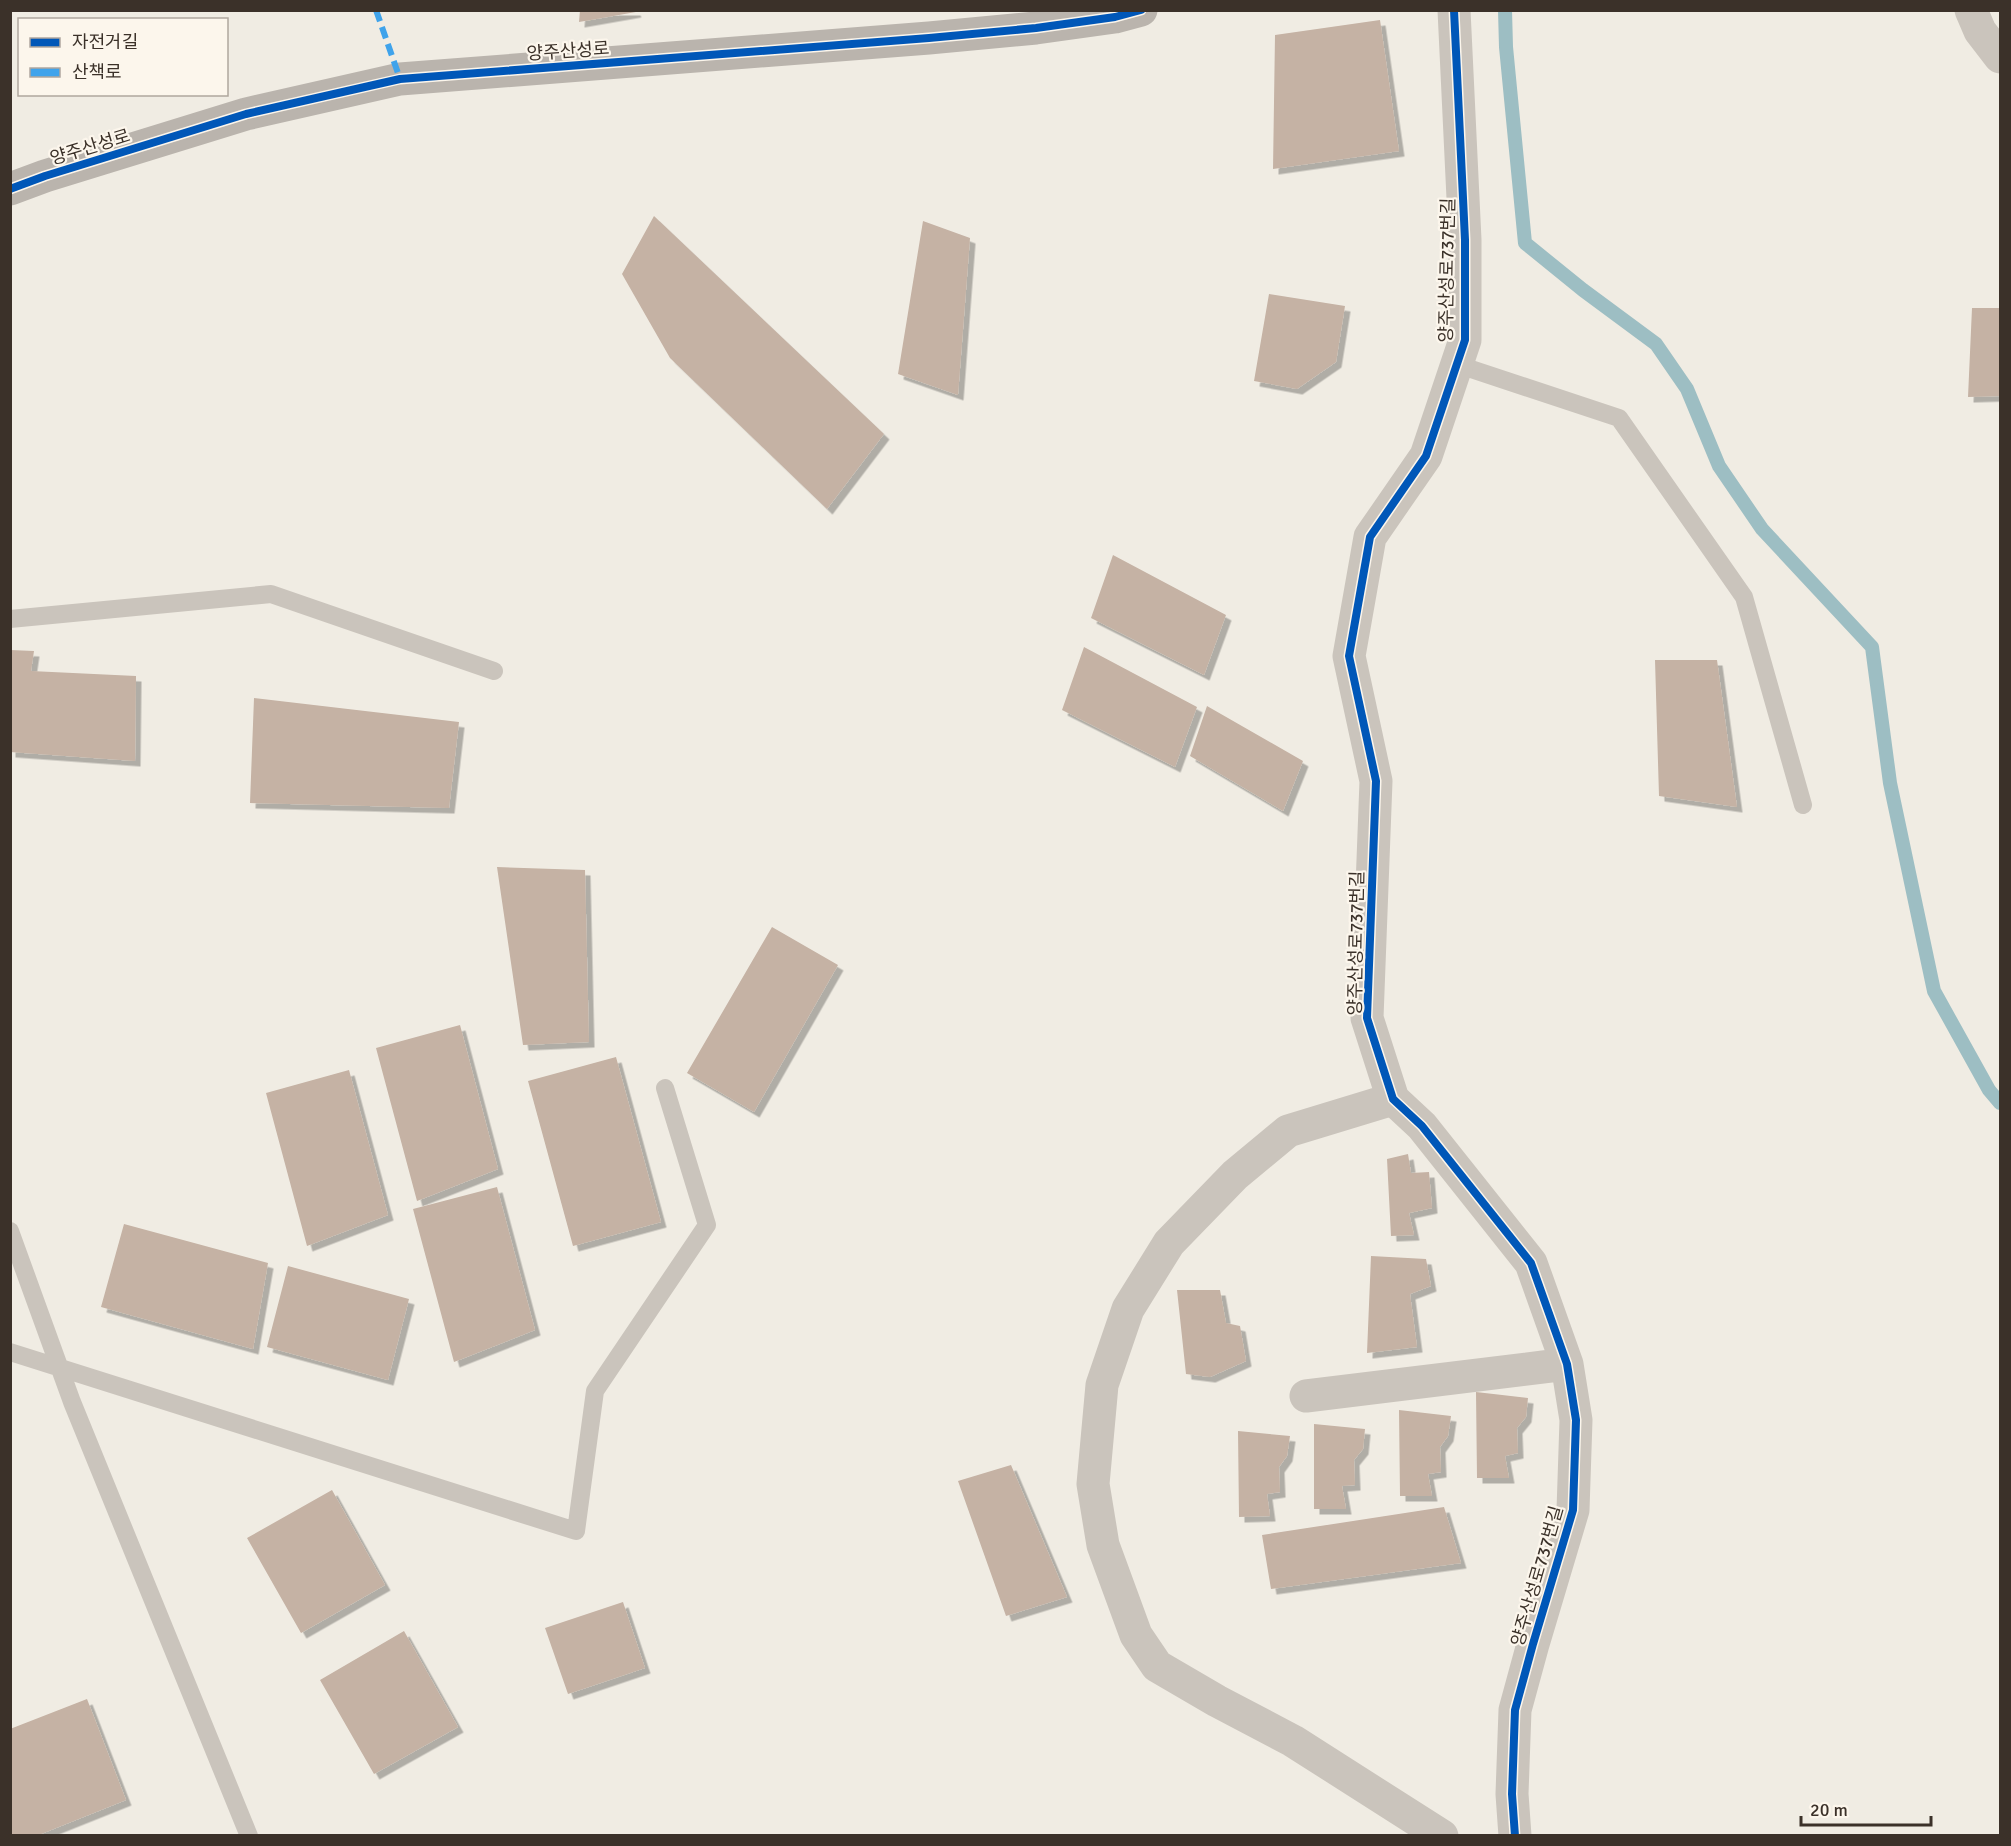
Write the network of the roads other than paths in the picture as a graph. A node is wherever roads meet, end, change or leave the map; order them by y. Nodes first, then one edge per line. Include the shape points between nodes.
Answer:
1 (1141, 10) edge
2 (1454, 10) edge
3 (1971, 10) edge
4 (2001, 57) edge
5 (10, 189) edge
6 (1456, 364) junction
7 (10, 619) edge
8 (494, 671) dead end
9 (1803, 805) dead end
10 (664, 1088) dead end
11 (1393, 1099) junction
12 (10, 1231) edge
13 (10, 1352) edge
14 (1567, 1364) junction
15 (59, 1366) junction
16 (1306, 1396) dead end
17 (249, 1836) edge
18 (1442, 1836) edge
19 (1515, 1836) edge

1 - 5 street, 양주산성로 via 1047,26 929,38 399,79 246,114
2 - 6 street, 양주산성로737번길 via 1465,240 1465,340
3 - 4 street via 1980,32
6 - 9 lane via 1619,418 1744,597
6 - 11 street, 양주산성로737번길 via 1426,456 1370,537 1349,656 1376,781 1367,1018
7 - 8 lane via 271,594
10 - 15 lane via 707,1225 595,1391 576,1531
11 - 14 street, 양주산성로737번길 via 1422,1126 1532,1263
11 - 18 street via 1288,1131 1235,1175 1169,1243 1128,1309 1102,1385 1093,1484 1103,1545 1136,1635 1157,1666 1293,1740
12 - 15 lane
13 - 15 lane
14 - 16 street
14 - 19 street, 양주산성로737번길 via 1576,1420 1573,1510 1515,1710
15 - 17 lane

